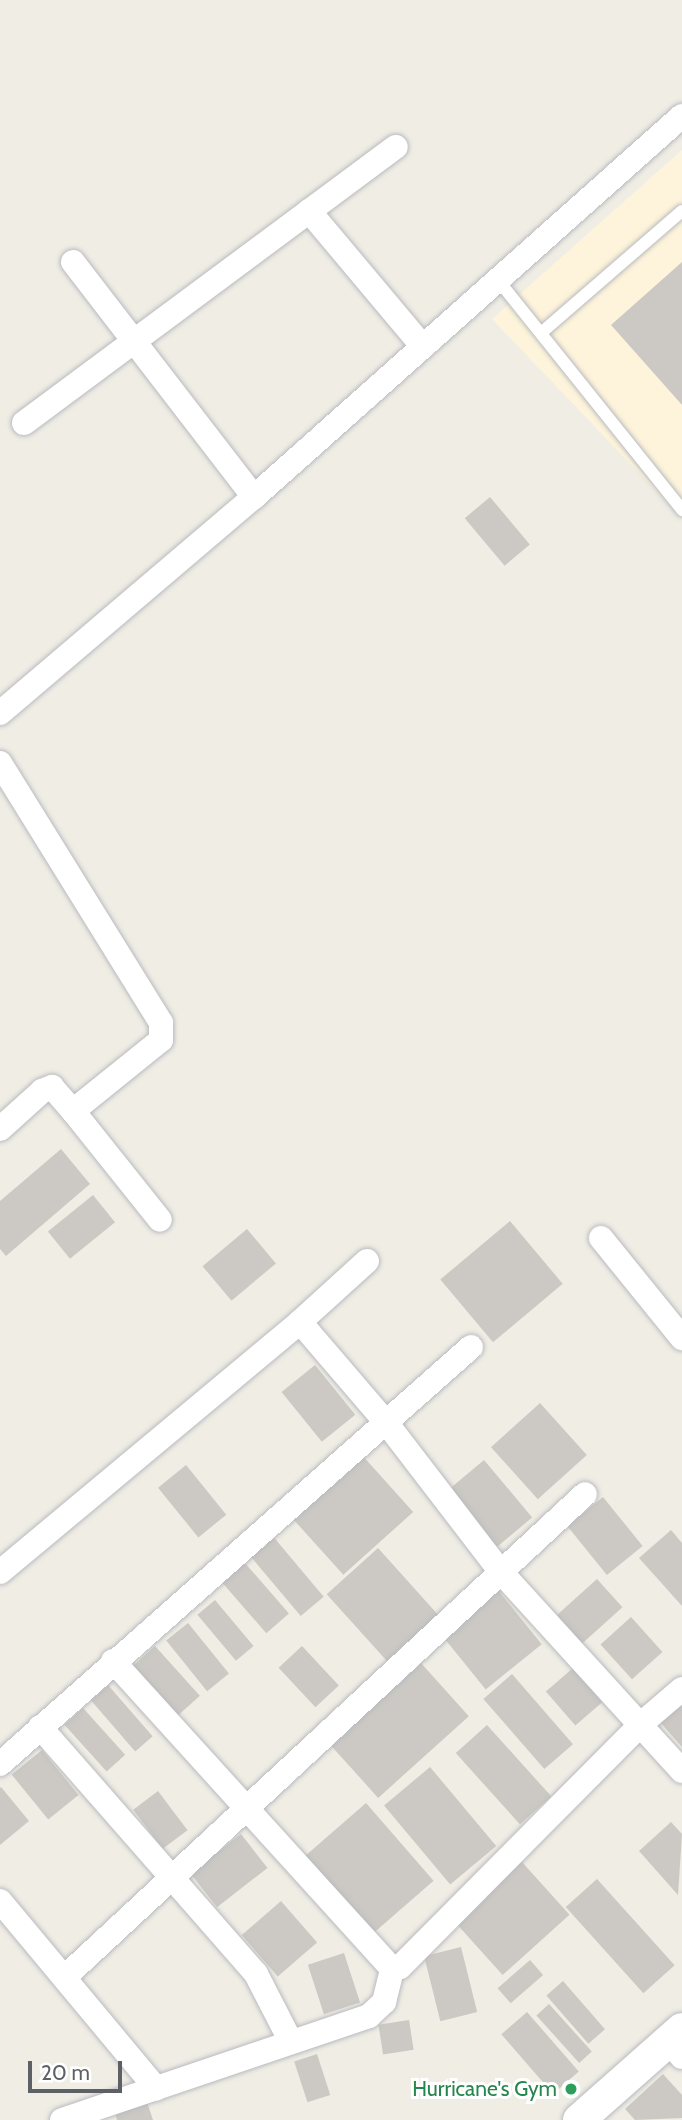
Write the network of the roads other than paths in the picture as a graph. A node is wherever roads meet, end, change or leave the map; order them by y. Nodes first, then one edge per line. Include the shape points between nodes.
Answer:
1 (682, 116) edge
2 (396, 147) dead end
3 (309, 211) junction
4 (682, 211) edge
5 (73, 262) dead end
6 (498, 280) junction
7 (541, 333) junction
8 (134, 341) junction
9 (423, 347) junction
10 (24, 423) dead end
11 (254, 497) junction
12 (682, 510) edge
13 (0, 713) edge
14 (0, 763) edge
15 (73, 1111) junction
16 (0, 1129) edge
17 (160, 1220) dead end
18 (601, 1238) dead end
19 (367, 1261) dead end
20 (300, 1322) junction
21 (682, 1338) edge
22 (471, 1347) dead end
23 (385, 1421) junction
24 (585, 1494) dead end
25 (0, 1572) edge
26 (501, 1572) junction
27 (114, 1661) junction
28 (682, 1689) edge
29 (641, 1724) junction
30 (40, 1727) junction
31 (0, 1764) edge
32 (682, 1771) edge
33 (243, 1808) junction
34 (173, 1877) junction
35 (0, 1901) edge
36 (392, 1969) junction
37 (66, 1976) junction
38 (291, 2042) junction
39 (677, 2043) edge
40 (156, 2088) junction
41 (62, 2120) edge
42 (579, 2120) edge

1 - 6 street
2 - 3 street
3 - 8 street
3 - 9 street
4 - 7 lane
5 - 8 street
6 - 7 lane
6 - 9 street
7 - 12 lane
8 - 10 street
8 - 11 street
9 - 11 street
11 - 13 street
14 - 15 street via 161,1023 161,1040
15 - 16 street via 52,1087
15 - 17 street
18 - 21 street
19 - 20 street
20 - 23 street
20 - 25 street
22 - 23 street
23 - 26 street
23 - 27 street
24 - 26 street
26 - 29 street
26 - 33 street
27 - 30 street
27 - 33 street
28 - 29 street
29 - 32 street
29 - 36 street via 400,1967
30 - 31 street
30 - 34 street
33 - 34 street
33 - 36 street
34 - 37 street
34 - 38 street via 256,1973
35 - 37 street
36 - 38 street via 384,2002 375,2012
37 - 40 street
38 - 40 street
39 - 42 street
40 - 41 street

